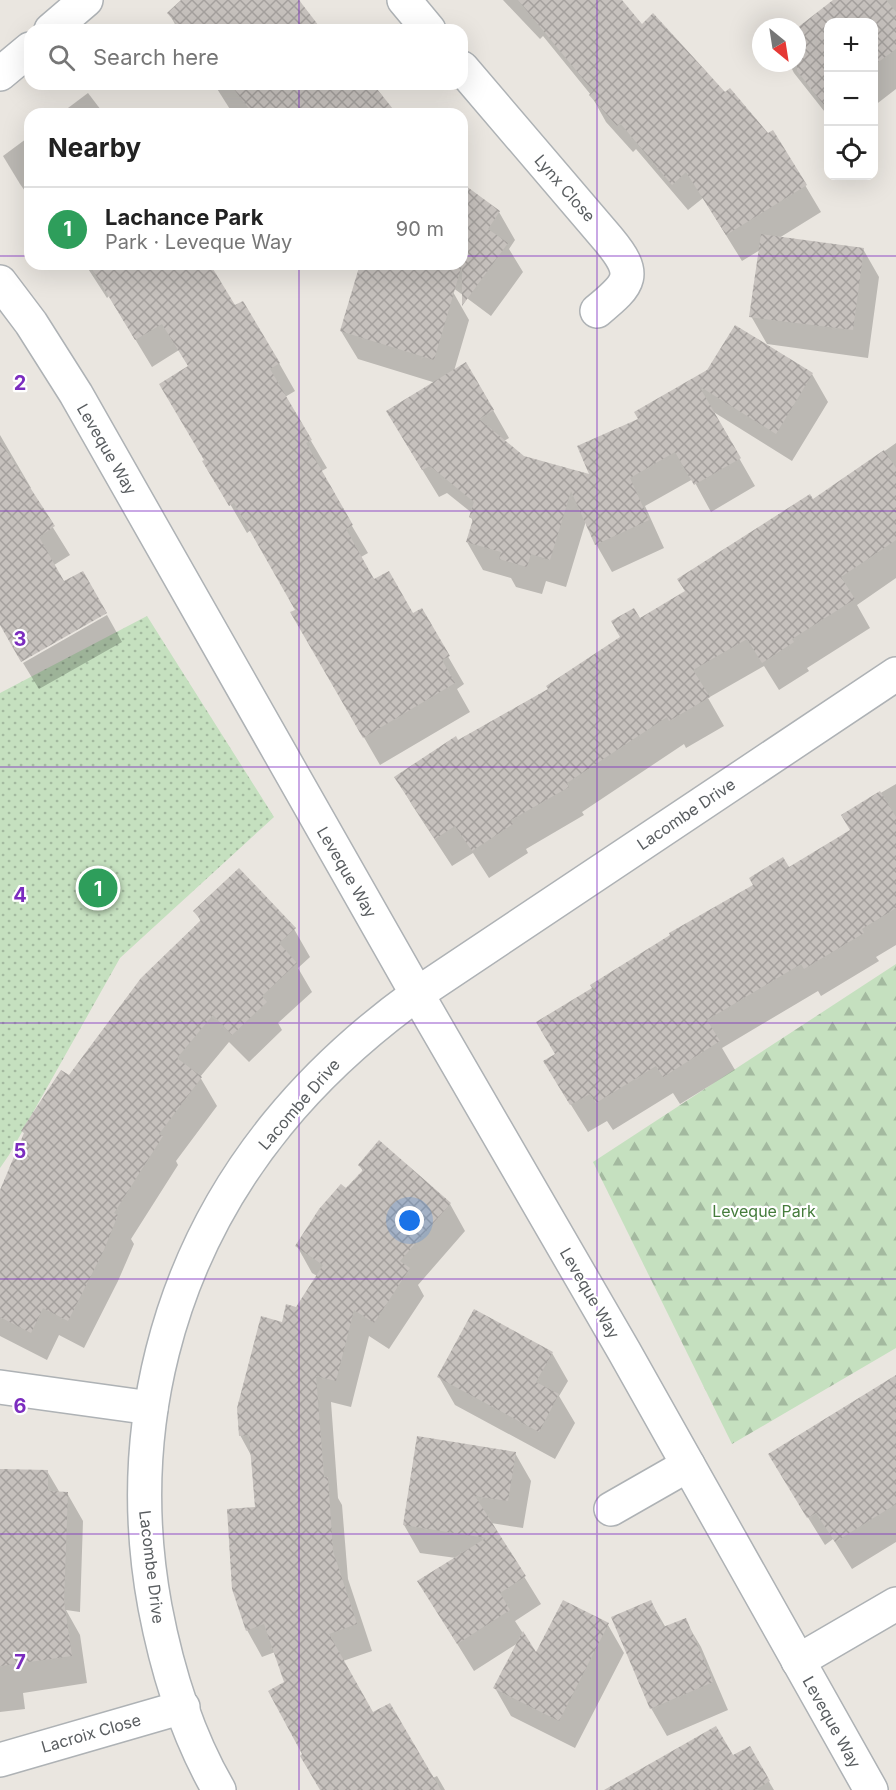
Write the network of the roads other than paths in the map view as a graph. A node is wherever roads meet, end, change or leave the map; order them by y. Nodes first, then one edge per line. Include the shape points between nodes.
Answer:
1 (86, 0) edge
2 (404, 0) edge
3 (58, 24) edge
4 (424, 24) edge
5 (24, 53) edge
6 (0, 75) edge
7 (468, 75) edge
8 (0, 282) edge
9 (597, 311) dead end
10 (896, 674) edge
11 (417, 994) junction
12 (0, 1387) edge
13 (151, 1408) junction
14 (688, 1465) junction
15 (611, 1509) dead end
16 (896, 1604) edge
17 (798, 1661) junction
18 (183, 1707) junction
19 (0, 1760) edge
20 (219, 1790) edge
21 (871, 1790) edge

1 - 3 street
2 - 4 street
5 - 6 street
7 - 9 street, Lynx Close via 625,263 627,284
8 - 11 street, Leveque Way via 76,394
10 - 11 street, Lacombe Drive
11 - 13 street, Lacombe Drive via 375,1026 308,1089 277,1123 220,1207 180,1292 157,1370
11 - 14 street, Leveque Way
12 - 13 street
13 - 18 street, Lacombe Drive via 145,1482 146,1546 159,1625
14 - 15 street
14 - 17 street, Leveque Way
16 - 17 street
17 - 21 street, Leveque Way
18 - 19 street, Lacroix Close
18 - 20 street, Lacombe Drive

